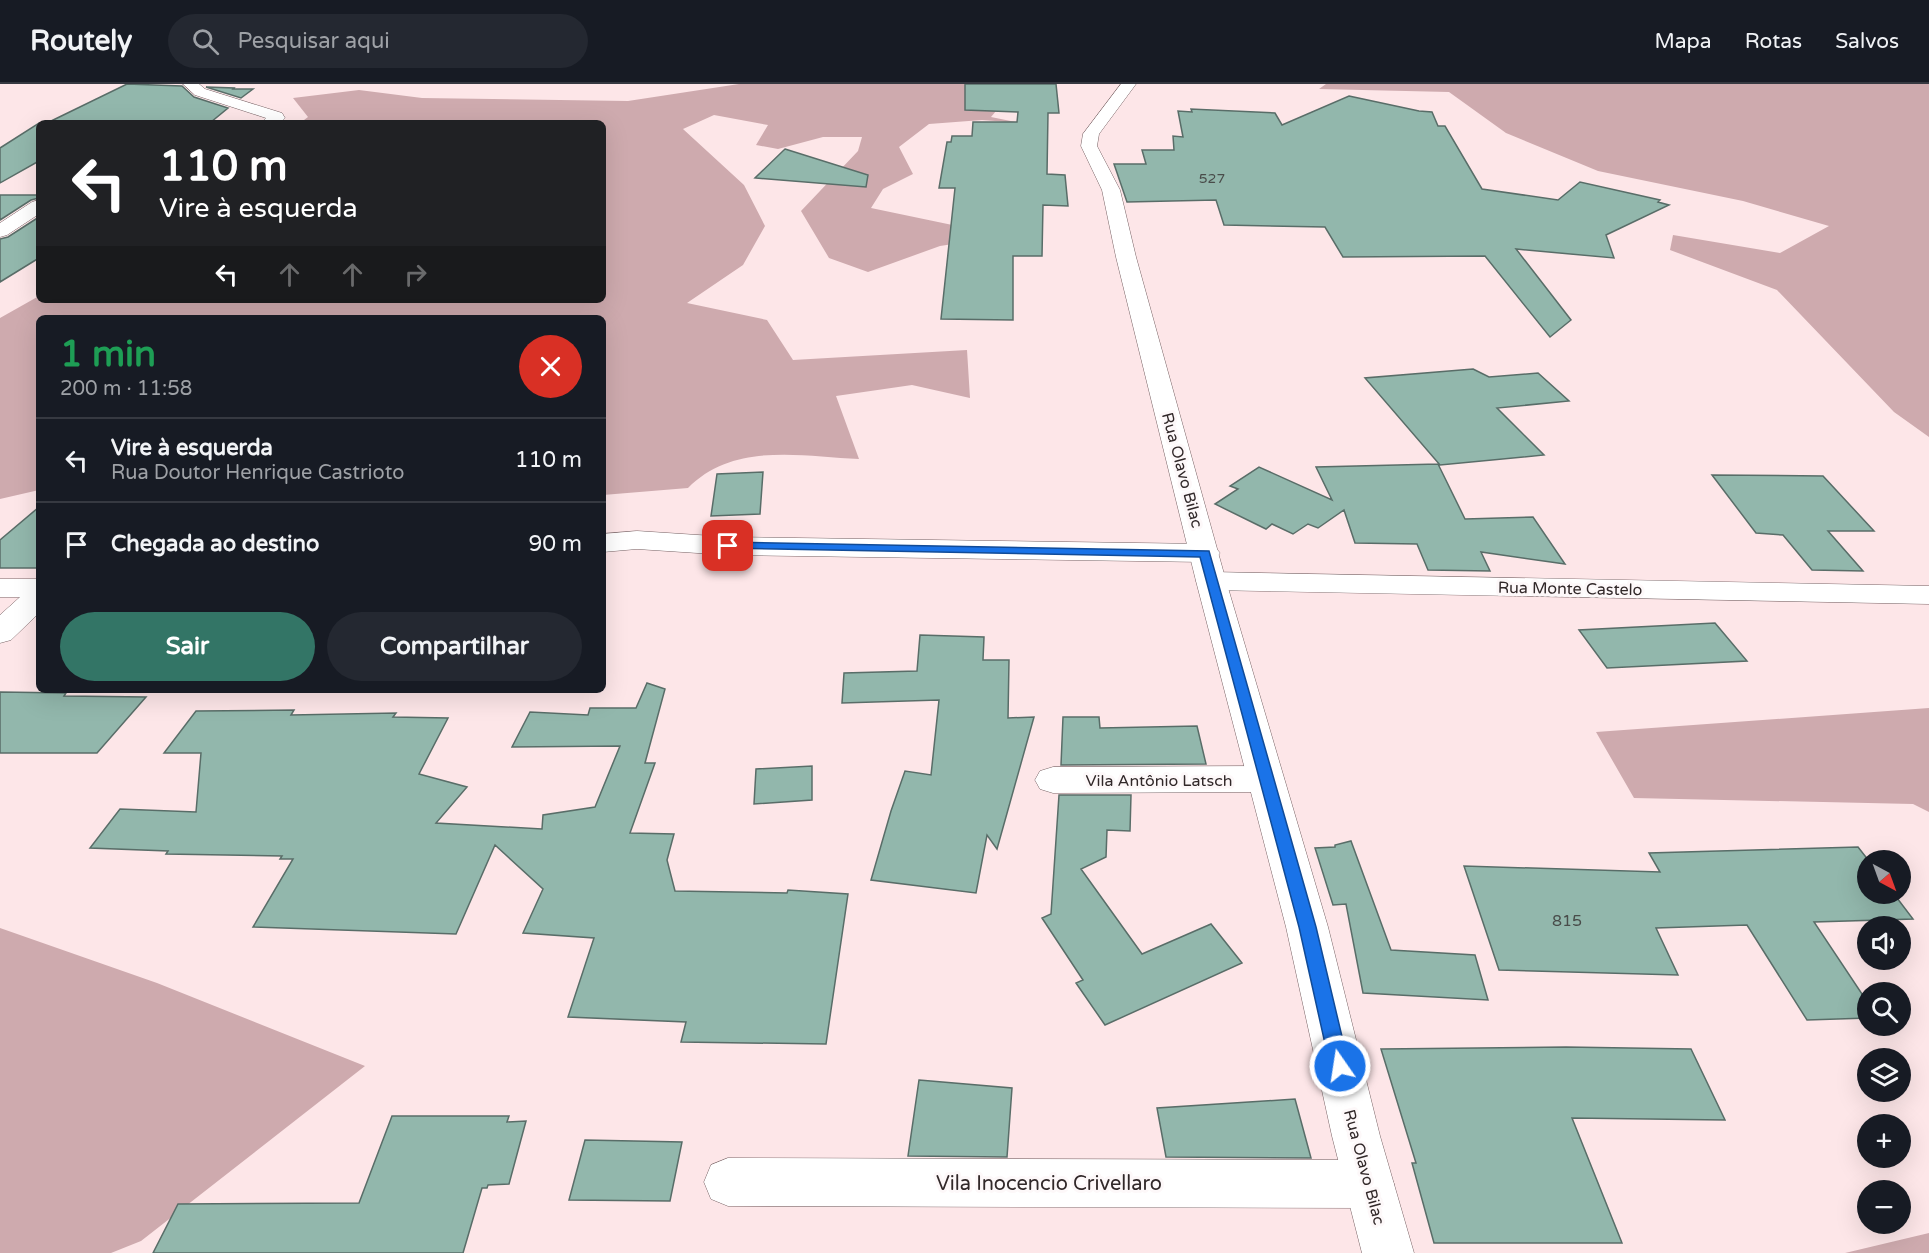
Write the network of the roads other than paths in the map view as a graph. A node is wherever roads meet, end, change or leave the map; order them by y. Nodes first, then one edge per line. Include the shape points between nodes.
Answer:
1 (190, 84) edge
2 (1129, 84) edge
3 (274, 120) edge
4 (36, 208) edge
5 (0, 231) edge
6 (606, 543) edge
7 (1208, 567) junction
8 (0, 588) edge
9 (36, 588) edge
10 (1929, 595) edge
11 (36, 599) edge
12 (0, 633) edge
13 (1266, 779) junction
14 (1053, 780) dead end
15 (728, 1182) dead end
16 (1369, 1184) junction
17 (1388, 1253) edge

1 - 3 street via 200,93 276,116
2 - 7 street, Rua Olavo Bilac via 1091,134 1089,146 1111,190
4 - 5 street
6 - 7 street, Rua Monte Castelo via 637,540
7 - 10 street, Rua Monte Castelo
7 - 13 street, Rua Olavo Bilac
8 - 9 street
11 - 12 street
13 - 14 street, Vila Antônio Latsch
13 - 16 street, Rua Olavo Bilac via 1307,927
15 - 16 street, Vila Inocencio Crivellaro
16 - 17 street, Rua Olavo Bilac

